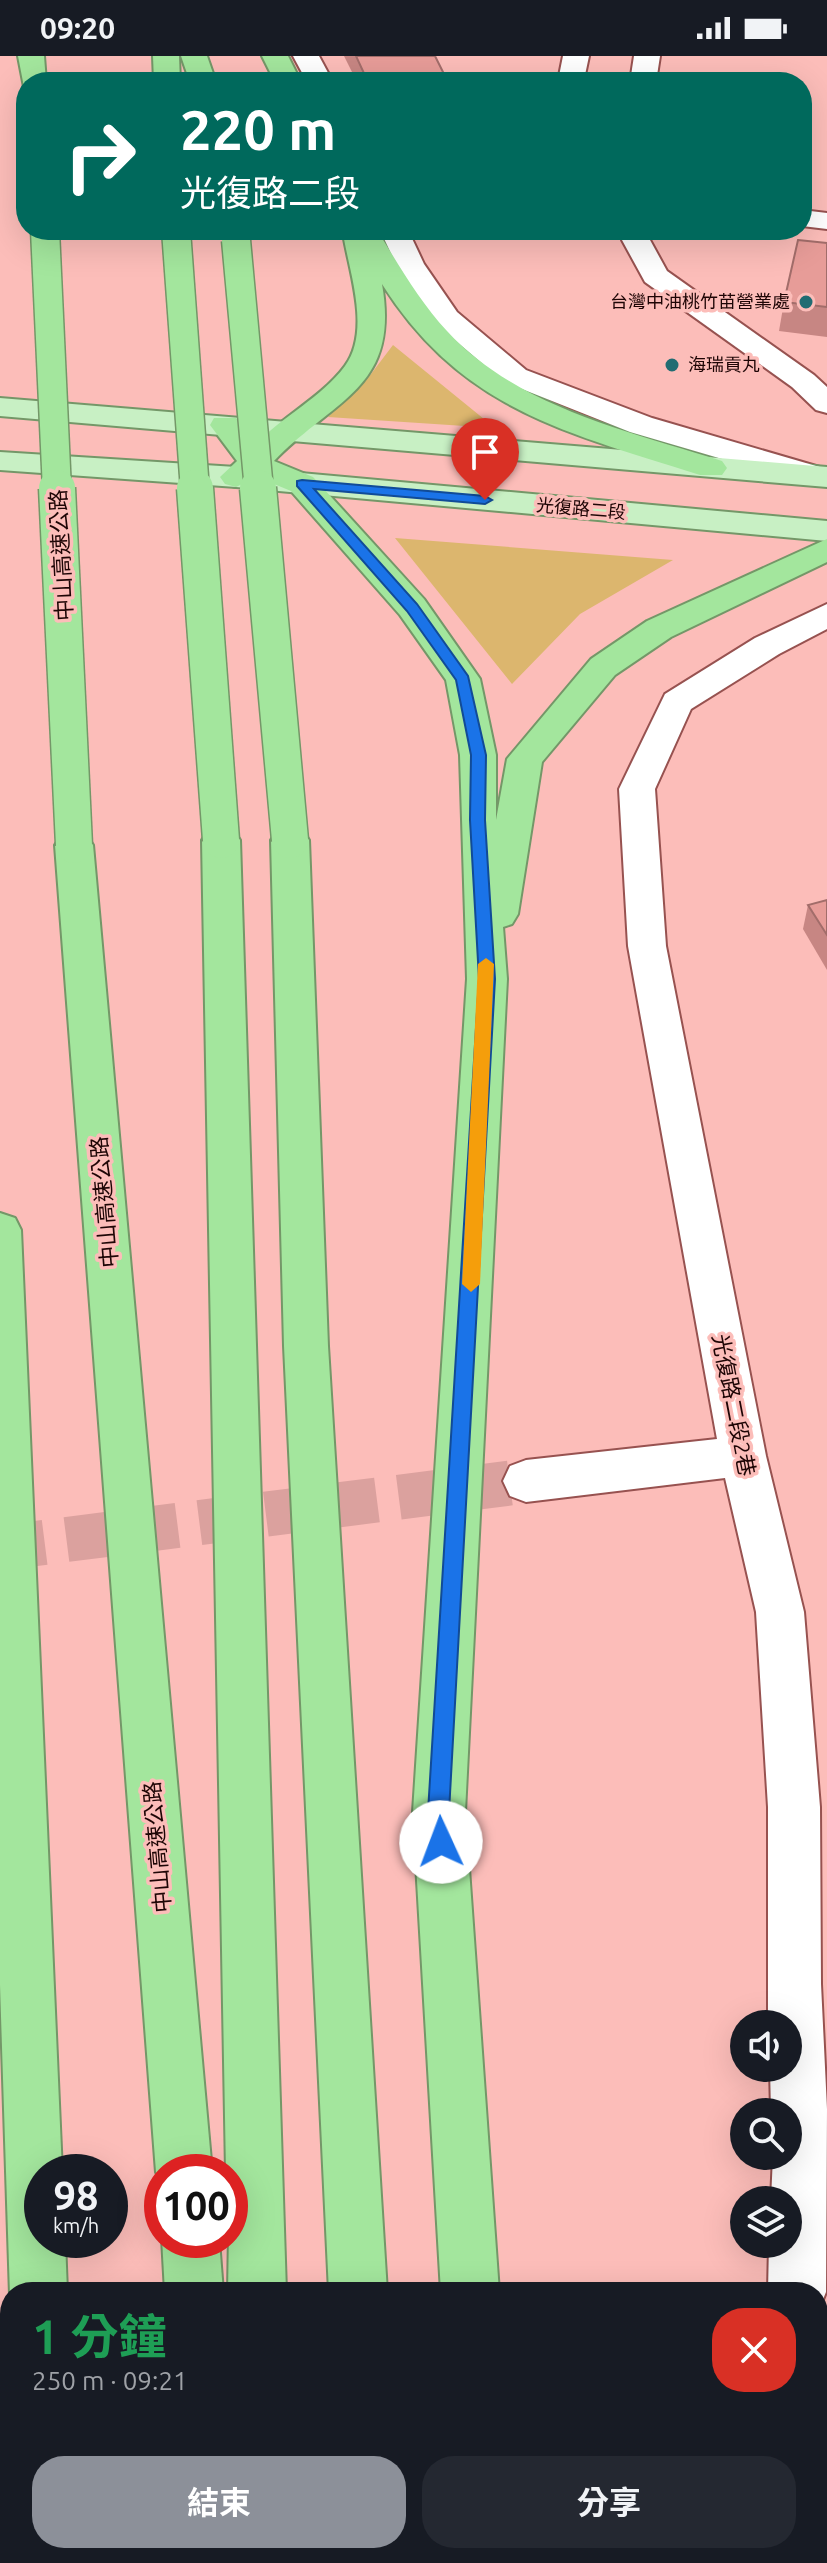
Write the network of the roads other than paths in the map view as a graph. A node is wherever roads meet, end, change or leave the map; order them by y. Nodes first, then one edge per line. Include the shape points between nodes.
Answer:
1 (45, 240) edge
2 (177, 240) edge
3 (235, 240) edge
4 (358, 240) edge
5 (369, 240) edge
6 (399, 240) edge
7 (636, 240) edge
8 (827, 404) edge
9 (0, 407) edge
10 (225, 425) junction
11 (287, 430) junction
12 (0, 461) edge
13 (711, 468) junction
14 (246, 471) junction
15 (820, 476) edge
16 (302, 484) junction
17 (827, 531) edge
18 (827, 549) edge
19 (827, 615) edge
20 (487, 979) junction
21 (0, 1230) edge
22 (743, 1456) junction
23 (526, 1481) tunnel mouth
24 (810, 1810) edge
25 (183, 2154) edge
26 (191, 2258) edge
27 (38, 2282) edge
28 (193, 2282) edge
29 (257, 2282) edge
30 (357, 2282) edge
31 (469, 2282) edge
32 (797, 2282) edge

1 - 25 highway, 中山高速公路, bridge via 74,845
2 - 29 highway, bridge via 221,840
3 - 30 highway, bridge via 290,840 306,1346
4 - 11 highway via 373,323 363,362
5 - 13 highway via 411,307 452,353 517,400
6 - 15 street via 446,318 515,376 641,425
7 - 8 street via 655,276 803,381
9 - 10 main road
10 - 11 main road
10 - 14 highway
11 - 13 main road
11 - 14 highway
12 - 14 main road
13 - 15 main road
14 - 16 highway
16 - 17 main road, 光復路二段
16 - 20 highway via 412,607 463,679 478,755
18 - 20 highway via 659,629 603,667 525,759
19 - 22 street, 光復路二段2巷 via 677,702 637,789 647,946
20 - 31 highway via 439,1812
21 - 27 highway
22 - 23 street
22 - 24 street, 光復路二段2巷 via 780,1612
24 - 32 street, 光復路二段2巷 via 794,1984 801,2156
26 - 28 highway

